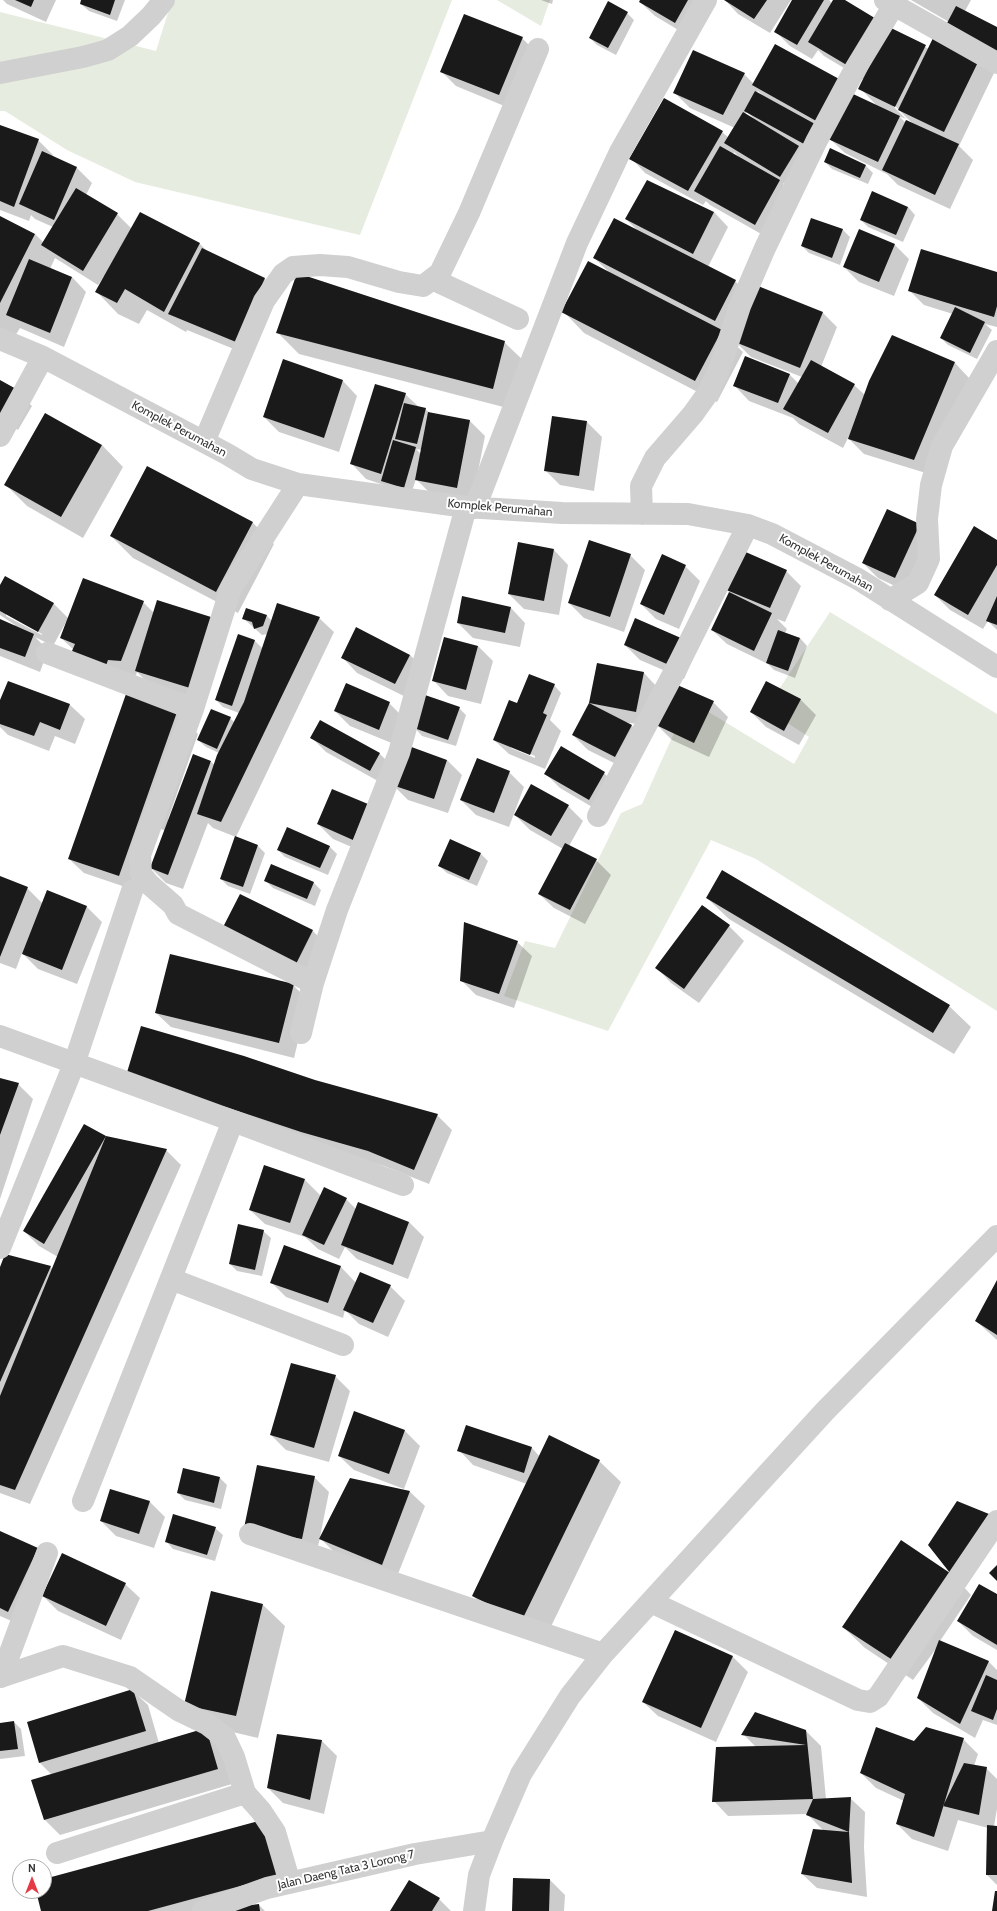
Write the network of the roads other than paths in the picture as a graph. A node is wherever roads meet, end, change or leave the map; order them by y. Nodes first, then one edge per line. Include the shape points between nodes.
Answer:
1 (164, 0) edge
2 (706, 0) edge
3 (890, 3) edge
4 (538, 49) dead end
5 (997, 63) edge
6 (0, 73) edge
7 (432, 279) junction
8 (518, 319) dead end
9 (0, 339) edge
10 (997, 351) edge
11 (43, 357) junction
12 (0, 436) edge
13 (204, 442) junction
14 (298, 484) junction
15 (471, 508) junction
16 (642, 514) junction
17 (748, 525) junction
18 (890, 600) junction
19 (47, 653) dead end
20 (997, 667) edge
21 (193, 709) junction
22 (598, 816) dead end
23 (132, 891) dead end
24 (313, 983) junction
25 (301, 1033) dead end
26 (0, 1036) edge
27 (74, 1064) junction
28 (233, 1121) junction
29 (402, 1185) dead end
30 (997, 1236) edge
31 (0, 1248) edge
32 (171, 1279) junction
33 (343, 1345) dead end
34 (83, 1502) dead end
35 (997, 1520) edge
36 (250, 1534) dead end
37 (47, 1553) dead end
38 (651, 1602) junction
39 (603, 1654) junction
40 (1, 1677) edge
41 (245, 1793) junction
42 (492, 1841) junction
43 (57, 1853) dead end
44 (290, 1883) junction
45 (203, 1911) edge
46 (474, 1911) edge

1 - 6 street via 130,36 108,50
2 - 15 street via 620,152 577,243
3 - 5 street
3 - 16 street via 816,142 764,248 708,393 655,458 641,486
4 - 7 street via 449,257 440,273
7 - 8 street
7 - 13 street via 423,286 348,268 320,265 293,268 283,274 264,301
9 - 11 street, Komplek Perumahan
10 - 18 street via 942,446 931,485 928,512 929,559 918,584
11 - 12 street
11 - 13 street, Komplek Perumahan
13 - 14 street, Komplek Perumahan via 252,470
14 - 15 street, Komplek Perumahan
14 - 21 street via 231,588
15 - 16 street, Komplek Perumahan
15 - 24 street via 399,753 337,910
16 - 17 street, Komplek Perumahan via 688,514
17 - 18 street, Komplek Perumahan via 814,555
17 - 22 street
18 - 20 street, Komplek Perumahan
19 - 21 street
21 - 24 street via 140,855 141,874 148,884 173,905 178,914
23 - 27 street
24 - 25 street
26 - 27 street
27 - 28 street
27 - 31 street
28 - 29 street
28 - 32 street
30 - 38 street via 825,1411
32 - 33 street
32 - 34 street
35 - 38 street via 878,1697 870,1702 858,1700
36 - 39 street
37 - 40 street
38 - 39 street
39 - 42 street via 570,1696 521,1774
40 - 41 street via 63,1656 130,1677 178,1710 207,1724 225,1738 234,1756
41 - 43 street
41 - 44 street via 275,1832
42 - 44 street, Jalan Daeng Tata 3 Lorong 7 via 415,1854
42 - 46 street via 479,1875
44 - 45 street, Jalan Daeng Tata 3 Lorong 7 via 267,1888

